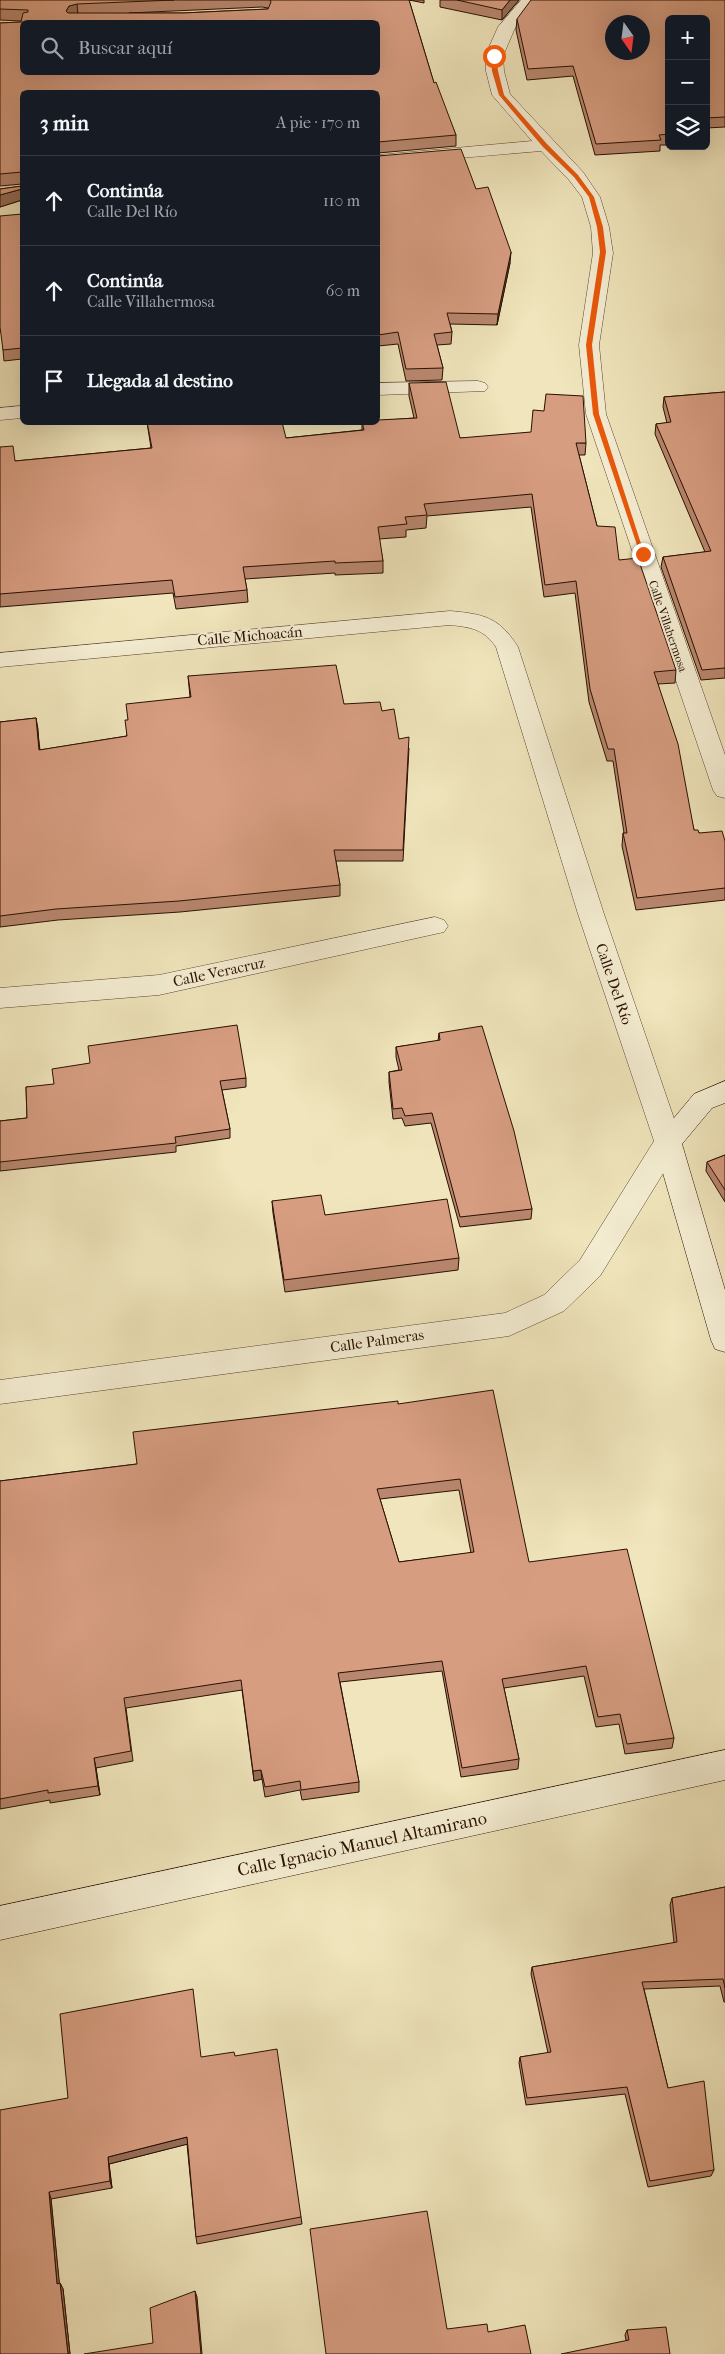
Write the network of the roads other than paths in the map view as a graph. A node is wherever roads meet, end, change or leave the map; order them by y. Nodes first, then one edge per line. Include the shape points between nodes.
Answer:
1 (530, 0) edge
2 (545, 145) junction
3 (380, 160) edge
4 (478, 387) dead end
5 (380, 389) edge
6 (20, 412) edge
7 (0, 414) edge
8 (497, 630) joint
9 (0, 660) edge
10 (725, 790) edge
11 (435, 926) dead end
12 (0, 998) edge
13 (725, 1091) edge
14 (668, 1142) junction
15 (725, 1340) edge
16 (0, 1392) edge
17 (725, 1765) edge
18 (0, 1923) edge

1 - 2 street via 507,27 494,56 495,71 501,95
2 - 3 street
2 - 10 street, Calle Villahermosa via 592,197 603,252 589,345 596,414
4 - 5 street
6 - 7 street
8 - 9 street, Calle Michoacán via 477,621 450,618
8 - 14 street, Calle Del Río via 508,647 591,914
11 - 12 street, Calle Veracruz via 158,985
13 - 14 street, Calle Palmeras via 703,1101
14 - 15 street, Calle Del Río
14 - 16 street, Calle Palmeras via 590,1268 554,1303 509,1324
17 - 18 street, Calle Ignacio Manuel Altamirano

